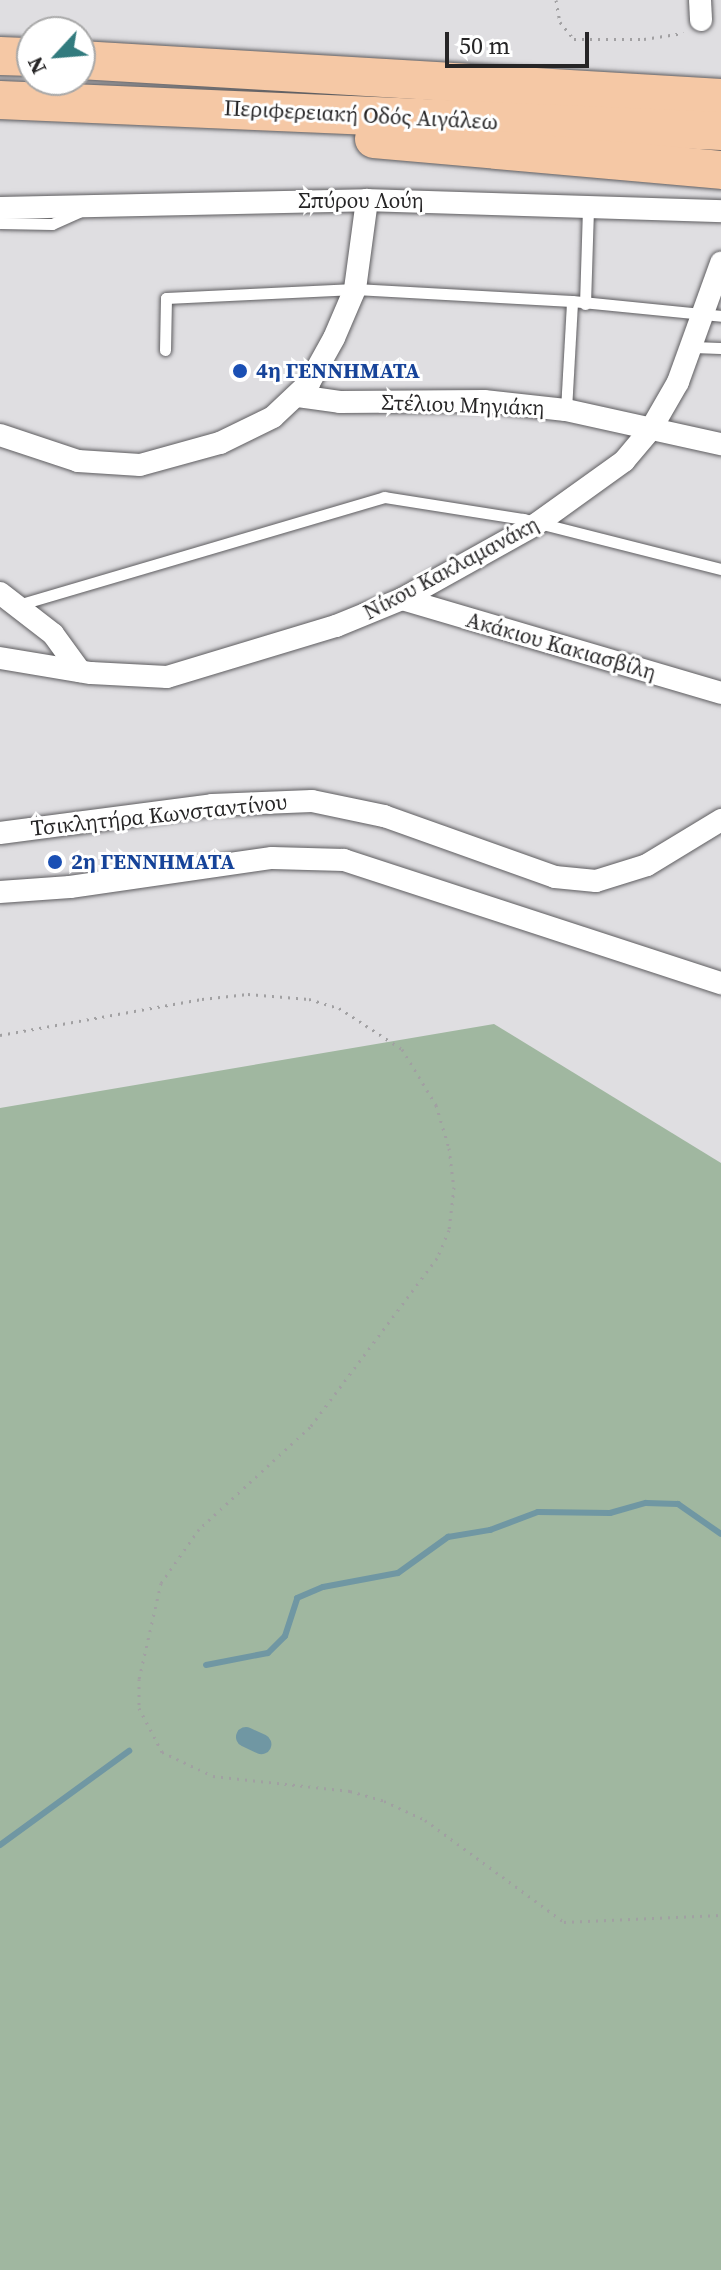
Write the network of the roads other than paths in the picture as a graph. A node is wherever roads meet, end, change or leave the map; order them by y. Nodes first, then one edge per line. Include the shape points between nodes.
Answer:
1 (96, 61) edge
2 (721, 85) edge
3 (662, 95) junction
4 (721, 98) edge
5 (0, 100) edge
6 (227, 108) junction
7 (721, 131) edge
8 (721, 170) edge
9 (367, 200) junction
10 (91, 206) junction
11 (588, 206) junction
12 (0, 208) edge
13 (721, 211) edge
14 (0, 223) edge
15 (721, 263) edge
16 (355, 289) junction
17 (572, 301) junction
18 (585, 304) junction
19 (713, 316) edge
20 (692, 347) junction
21 (721, 348) edge
22 (165, 350) dead end
23 (298, 396) junction
24 (566, 410) junction
25 (651, 429) junction
26 (0, 435) edge
27 (721, 444) edge
28 (535, 525) junction
29 (721, 569) edge
30 (402, 599) junction
31 (7, 600) edge
32 (0, 658) edge
33 (80, 671) junction
34 (721, 693) edge
35 (721, 820) edge
36 (0, 833) edge
37 (0, 892) edge
38 (721, 983) edge

1 - 3 highway, Περιφερειακή Οδός Αιγάλεω
2 - 3 highway
3 - 4 highway, Περιφερειακή Οδός Αιγάλεω
5 - 6 highway, Περιφερειακή Οδός Αιγάλεω
6 - 7 highway, Περιφερειακή Οδός Αιγάλεω
6 - 8 highway via 292,128 370,138
9 - 10 street, Σπύρου Λούη
9 - 11 street, Σπύρου Λούη
9 - 16 street
10 - 12 street, Σπύρου Λούη
10 - 14 lane via 52,224
11 - 13 street, Σπύρου Λούη
11 - 18 lane
15 - 19 street, Νίκου Κακλαμανάκη
16 - 17 lane
16 - 22 lane via 166,298
16 - 23 street via 334,338
17 - 18 lane
17 - 24 lane
18 - 19 lane
19 - 20 street, Νίκου Κακλαμανάκη
20 - 21 lane
20 - 25 street, Νίκου Κακλαμανάκη
23 - 24 street, Στέλιου Μηγιάκη via 340,402 484,401
23 - 26 street via 251,430 140,465 78,461
24 - 25 street, Στέλιου Μηγιάκη
25 - 27 street, Στέλιου Μηγιάκη
25 - 28 street, Νίκου Κακλαμανάκη via 607,476
28 - 29 lane
28 - 30 street, Νίκου Κακλαμανάκη
28 - 31 lane via 410,500 374,499
30 - 33 street, Νίκου Κακλαμανάκη via 336,626 167,677
30 - 34 street, Ακάκιου Κακιασβίλη
31 - 33 street via 53,634
32 - 33 street, Νίκου Κακλαμανάκη
35 - 36 street, Τσικλητήρα Κωνσταντίνου via 647,865 596,881 555,877 397,820 312,801 212,805
37 - 38 street via 272,858 344,860

